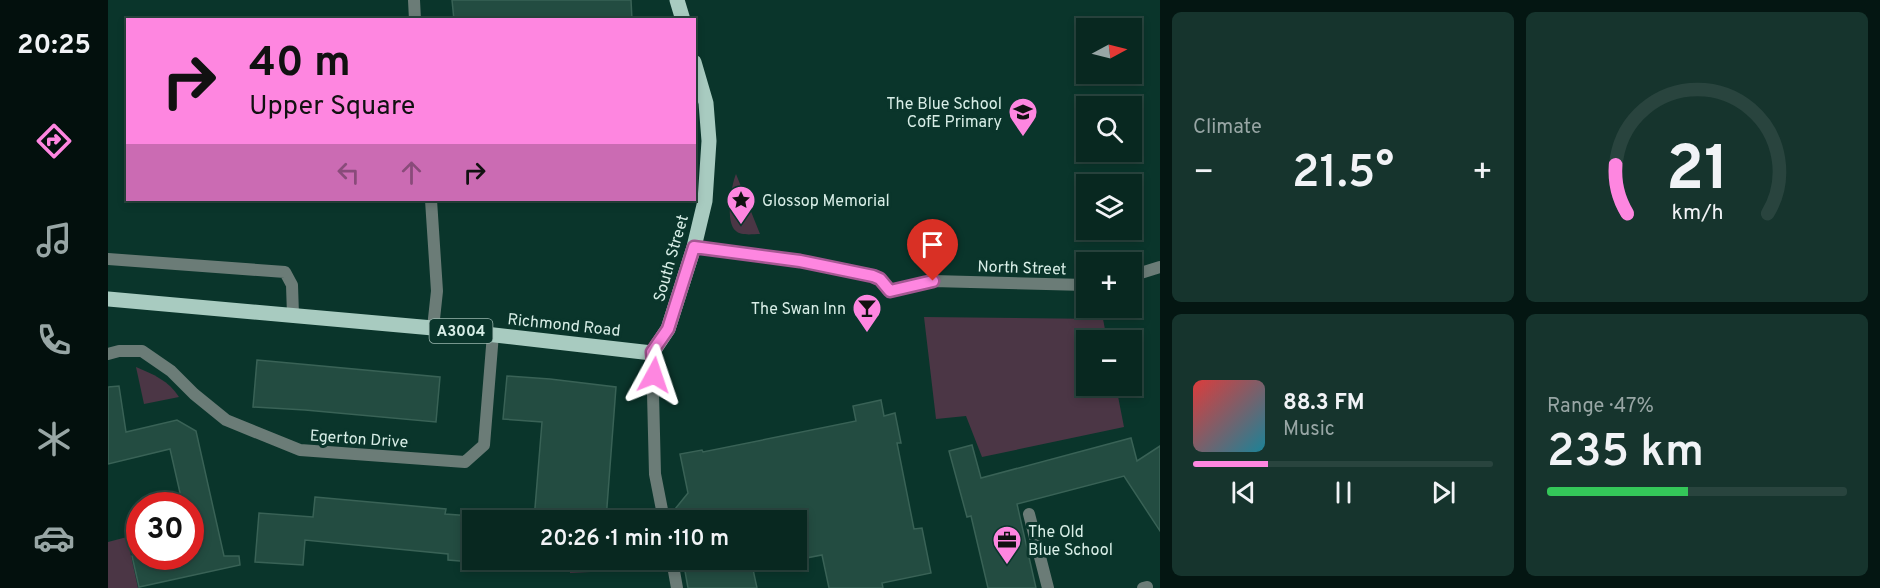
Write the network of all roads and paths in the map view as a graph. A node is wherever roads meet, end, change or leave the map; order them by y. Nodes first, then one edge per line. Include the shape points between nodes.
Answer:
1 (414, 0) edge
2 (677, 0) edge
3 (415, 18) edge
4 (682, 18) edge
5 (696, 69) edge
6 (431, 201) edge
7 (694, 247) junction
8 (108, 259) edge
9 (1160, 267) edge
10 (1142, 273) edge
11 (1076, 285) edge
12 (108, 299) edge
13 (293, 315) junction
14 (433, 328) junction
15 (493, 334) junction
16 (652, 352) junction
17 (108, 354) edge
18 (662, 510) edge
19 (1029, 514) dead end
20 (672, 570) edge
21 (673, 586) edge
22 (1048, 588) edge

1 - 3 street
2 - 4 main road
5 - 7 main road, South Street via 706,103 709,141 705,201
6 - 14 street via 437,291
7 - 11 street, North Street via 873,276 890,291 933,281
7 - 16 main road, South Street via 668,329
8 - 13 street via 285,272 292,285
9 - 10 street
12 - 13 main road, Richmond Road / A3004
13 - 14 main road, Richmond Road / A3004
14 - 15 main road, Richmond Road / A3004
15 - 16 main road, Richmond Road / A3004
15 - 17 street, Egerton Drive via 484,445 465,462 300,450 226,420 142,351
16 - 18 street via 655,474
19 - 22 street
20 - 21 street

